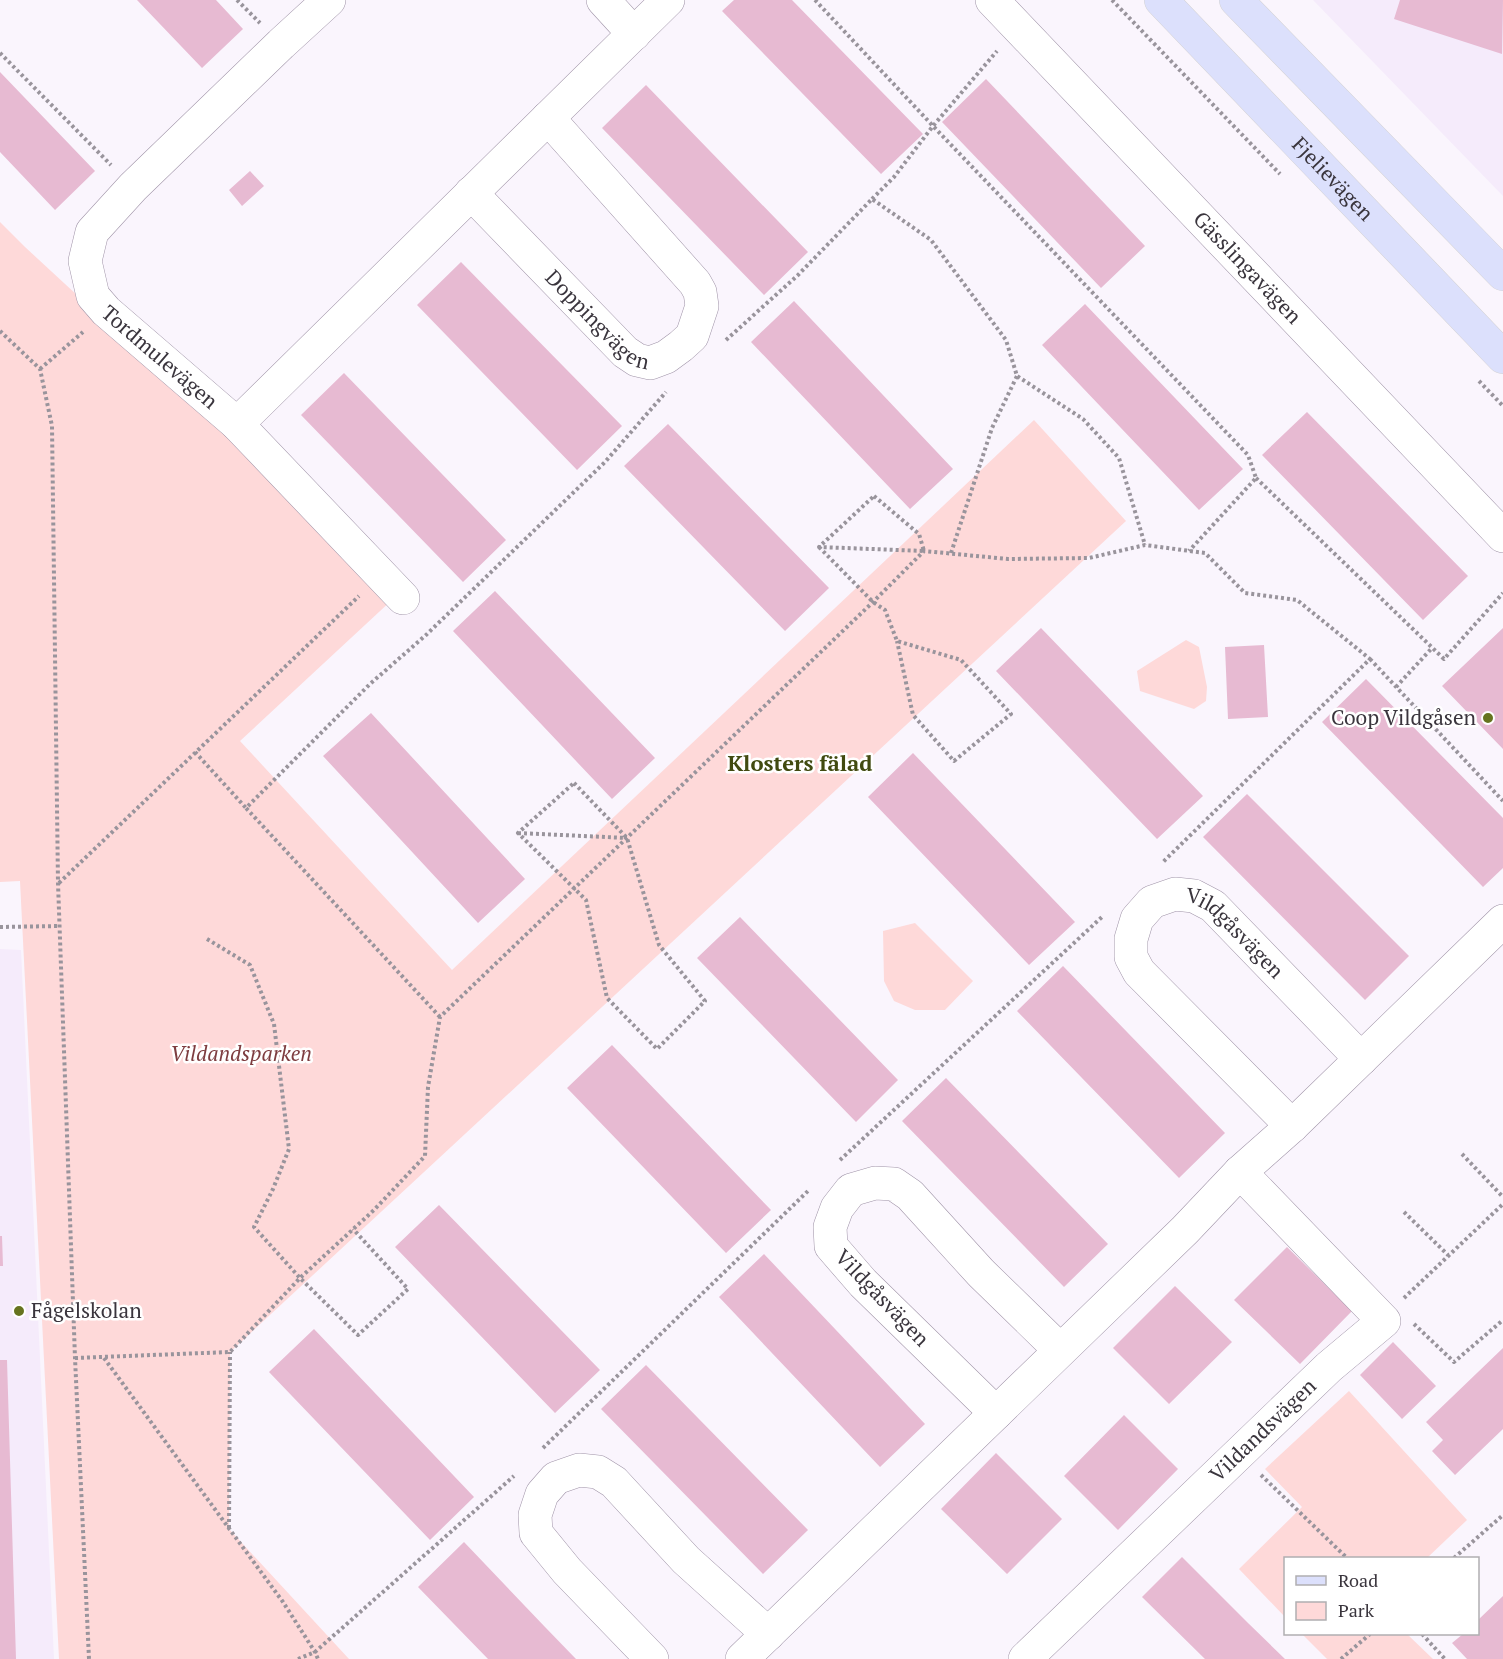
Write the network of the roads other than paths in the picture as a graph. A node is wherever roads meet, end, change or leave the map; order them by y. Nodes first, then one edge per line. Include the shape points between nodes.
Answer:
1 (329, 0) edge
2 (603, 0) edge
3 (668, 0) edge
4 (992, 0) edge
5 (1161, 0) edge
6 (1236, 0) edge
7 (634, 34) junction
8 (548, 118) junction
9 (471, 193) junction
10 (1503, 273) edge
11 (1503, 357) edge
12 (237, 424) junction
13 (1503, 536) edge
14 (392, 587) road end
15 (1503, 921) edge
16 (1361, 1059) junction
17 (1292, 1126) junction
18 (1240, 1173) junction
19 (1060, 1350) junction
20 (996, 1413) junction
21 (768, 1634) junction
22 (652, 1659) edge
23 (742, 1659) edge
24 (1024, 1659) edge

1 - 12 street, Tordmulevägen via 133,187 92,232 85,261 93,296 106,311
2 - 7 street
3 - 7 street
4 - 13 street, Gässlingavägen
5 - 11 main road, Fjelievägen
6 - 10 main road
7 - 8 street
8 - 9 street
8 - 9 street, Doppingvägen via 696,283 702,306 692,336 658,360 638,360
9 - 12 street
12 - 14 street, Tordmulevägen
15 - 16 street
16 - 17 street
16 - 17 street, Vildgåsvägen via 1213,906 1194,896 1175,894 1152,902 1137,919 1131,939 1131,957 1139,972
17 - 18 street
18 - 19 street
18 - 24 street, Vildandsvägen via 1390,1314 1329,1367
19 - 20 street
19 - 20 street, Vildgåsvägen via 981,1273 910,1195 885,1183 851,1190 837,1208 830,1227 831,1246 863,1283
20 - 21 street
21 - 22 street via 686,1560 614,1482 598,1472 579,1470 556,1478 542,1494 535,1515 536,1533
21 - 23 street

